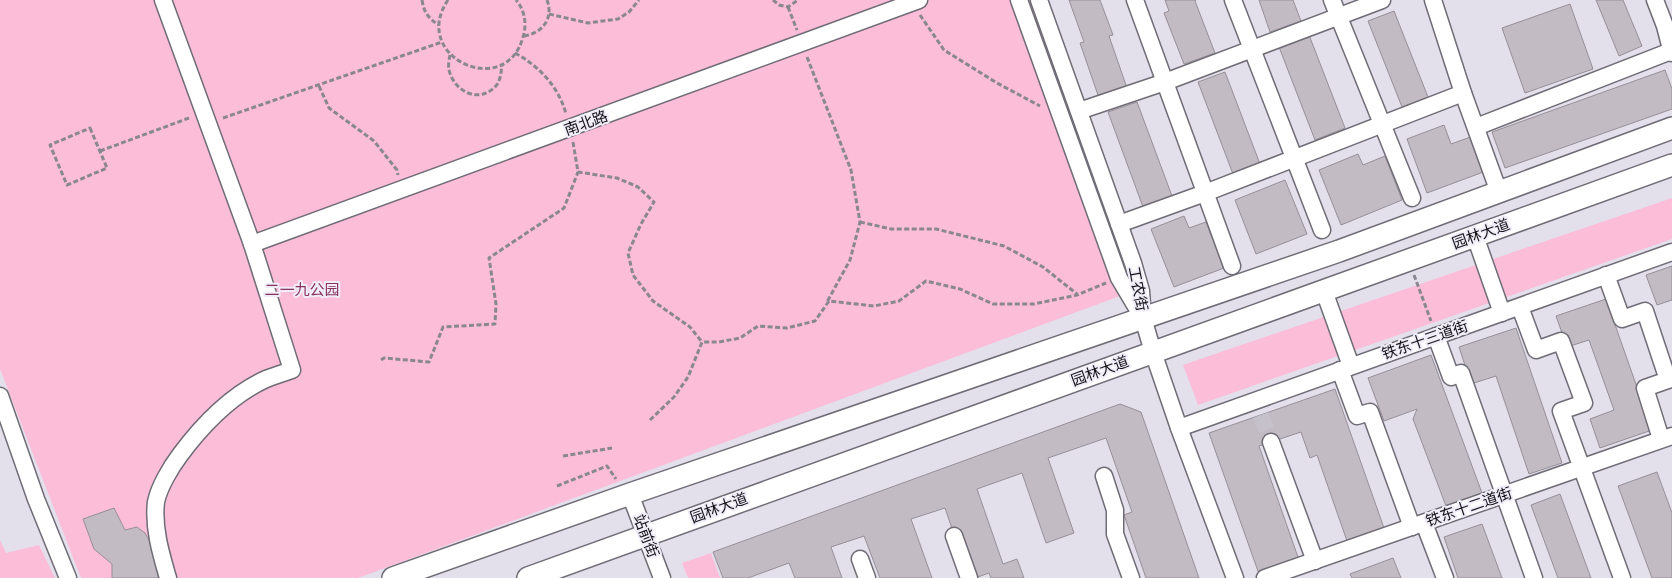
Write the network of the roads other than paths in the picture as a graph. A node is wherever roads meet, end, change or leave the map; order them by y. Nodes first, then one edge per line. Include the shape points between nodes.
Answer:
1 (163, 0) edge
2 (1019, 0) edge
3 (1039, 0) edge
4 (1135, 0) edge
5 (1233, 0) edge
6 (1332, 0) edge
7 (1382, 0) edge
8 (1433, 0) edge
9 (1655, 0) edge
10 (915, 2) edge
11 (1338, 17) junction
12 (1251, 49) junction
13 (1672, 52) edge
14 (1165, 82) junction
15 (1463, 93) junction
16 (1078, 111) junction
17 (1381, 124) junction
18 (1476, 127) junction
19 (1672, 128) edge
20 (1295, 159) junction
21 (1672, 165) edge
22 (1205, 193) junction
23 (1497, 193) junction
24 (1412, 198) dead end
25 (1119, 224) junction
26 (1322, 230) dead end
27 (1474, 236) junction
28 (252, 244) junction
29 (1672, 252) edge
30 (1232, 266) dead end
31 (1606, 275) junction
32 (1324, 291) junction
33 (1520, 307) junction
34 (1502, 313) junction
35 (1143, 318) junction
36 (1436, 336) junction
37 (1153, 352) junction
38 (1125, 362) junction
39 (1345, 368) junction
40 (0, 396) edge
41 (1179, 428) junction
42 (1668, 441) edge
43 (1271, 442) tunnel mouth
44 (1581, 468) junction
45 (1104, 476) dead end
46 (630, 494) junction
47 (1504, 495) junction
48 (1418, 525) junction
49 (646, 534) junction
50 (954, 536) dead end
51 (860, 559) dead end
52 (1315, 560) junction
53 (68, 578) edge
54 (168, 578) edge
55 (393, 578) edge
56 (528, 578) edge
57 (662, 578) edge
58 (867, 578) edge
59 (969, 578) edge
60 (1131, 578) edge
61 (1235, 578) edge
62 (1265, 578) edge
63 (1444, 578) edge
64 (1534, 578) edge
65 (1622, 578) edge

1 - 28 street
2 - 35 street via 1119,278
3 - 16 street, 工农街
4 - 14 street
5 - 12 street
6 - 11 street
7 - 11 street
8 - 15 street
9 - 13 street
10 - 28 street, 南北路
11 - 12 street
11 - 17 street
12 - 14 street
12 - 20 street
13 - 18 street
14 - 16 street
14 - 22 street
15 - 17 street
15 - 18 street
16 - 25 street, 工农街
17 - 20 street
17 - 24 street
18 - 23 street
19 - 23 main road
20 - 22 street
20 - 26 street
21 - 27 main road, 园林大道
22 - 25 street
22 - 30 street
23 - 35 main road
25 - 35 street, 工农街 via 1134,263
27 - 32 main road, 园林大道
27 - 34 street
28 - 54 street via 292,370 266,380 214,415 169,470 156,501 156,531
29 - 31 street, 铁东十三道街
31 - 33 street, 铁东十三道街
31 - 42 street via 1622,319 1644,311 1668,380 1645,388
32 - 37 main road, 园林大道
32 - 39 street
33 - 34 street, 铁东十三道街
33 - 44 street via 1536,350 1561,341 1584,403 1561,411
34 - 36 street, 铁东十三道街
35 - 37 street, 工农街
35 - 38 street via 1140,346
35 - 46 main road
36 - 39 street, 铁东十三道街
36 - 47 street via 1451,377 1461,373
37 - 38 main road, 园林大道
37 - 41 street, 工农街
38 - 49 main road, 园林大道
39 - 41 street, 铁东十三道街 via 1258,408
39 - 48 street via 1357,416 1370,412
40 - 53 street
41 - 61 street, 工农街
42 - 44 street, 铁东十二道街
43 - 52 street
44 - 47 street, 铁东十二道街
44 - 65 street
45 - 60 street via 1115,510 1115,534
46 - 49 street, 站前街
46 - 55 main road
47 - 48 street, 铁东十二道街
47 - 64 street
48 - 52 street, 铁东十二道街
48 - 63 street
49 - 56 main road, 园林大道
49 - 57 street, 站前街
50 - 59 street
51 - 58 street
52 - 62 street, 铁东十二道街

